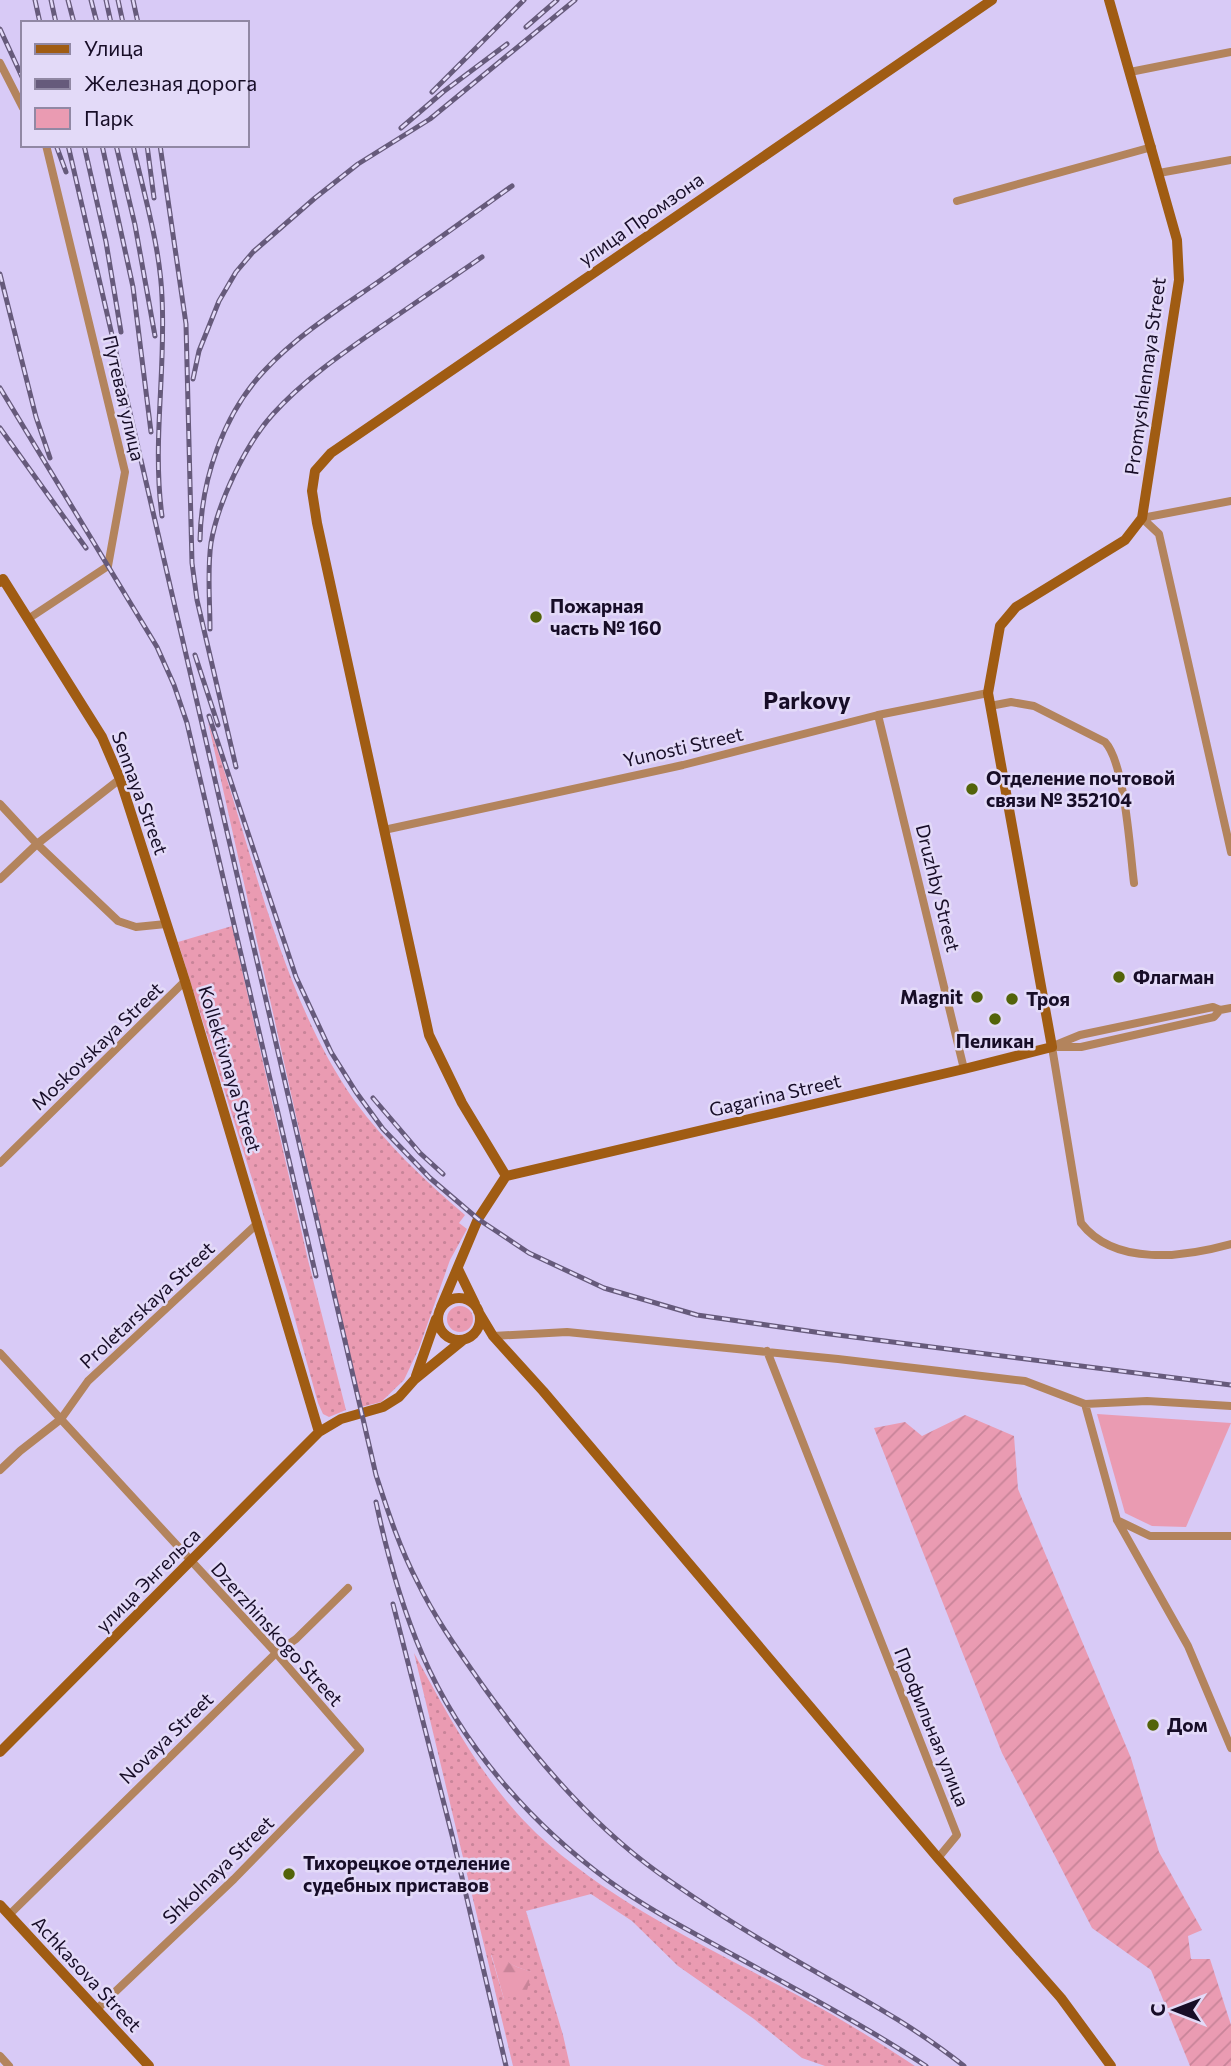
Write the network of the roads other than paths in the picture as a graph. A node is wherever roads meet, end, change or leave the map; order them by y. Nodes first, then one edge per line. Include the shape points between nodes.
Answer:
1 (992, 0) edge
2 (1109, 0) edge
3 (1231, 51) edge
4 (0, 63) edge
5 (1130, 72) junction
6 (21, 104) edge
7 (46, 147) edge
8 (1152, 147) junction
9 (1231, 160) edge
10 (1159, 173) junction
11 (957, 201) dead end
12 (1231, 501) edge
13 (1142, 517) junction
14 (1, 578) edge
15 (28, 619) junction
16 (988, 693) junction
17 (990, 706) junction
18 (878, 715) junction
19 (120, 779) junction
20 (0, 804) edge
21 (384, 830) junction
22 (37, 844) junction
23 (1231, 852) edge
24 (0, 879) edge
25 (1134, 883) dead end
26 (166, 924) junction
27 (185, 981) junction
28 (1231, 1008) edge
29 (1052, 1046) junction
30 (964, 1069) junction
31 (0, 1163) edge
32 (506, 1176) junction
33 (258, 1223) junction
34 (1231, 1244) edge
35 (458, 1269) junction
36 (477, 1309) junction
37 (440, 1310) junction
38 (493, 1336) junction
39 (468, 1337) junction
40 (767, 1352) junction
41 (0, 1353) edge
42 (415, 1378) junction
43 (1085, 1404) junction
44 (1231, 1406) edge
45 (61, 1419) junction
46 (319, 1432) junction
47 (0, 1470) edge
48 (1117, 1520) junction
49 (1231, 1536) edge
50 (191, 1562) junction
51 (348, 1588) dead end
52 (276, 1653) junction
53 (1231, 1748) edge
54 (360, 1750) joint
55 (0, 1752) edge
56 (939, 1858) junction
57 (0, 1905) edge
58 (9, 1914) junction
59 (96, 2010) junction
60 (0, 2056) edge
61 (9, 2066) edge
62 (149, 2066) edge
63 (1111, 2066) edge

1 - 21 main road, улица Промзона via 331,453 315,471 312,491 317,523
2 - 5 main road, Promyshlennaya Street
3 - 5 street
4 - 6 street
5 - 8 main road, Promyshlennaya Street
7 - 15 street, Путевая улица via 125,472 108,566
8 - 10 main road, Promyshlennaya Street
8 - 11 street
9 - 10 street
10 - 13 main road, Promyshlennaya Street via 1177,240 1179,280
12 - 13 street
13 - 16 main road via 1125,540 1016,607 1000,626
13 - 23 street via 1159,534
14 - 15 main road, Sennaya Street
15 - 19 main road, Sennaya Street via 102,737
16 - 17 main road
16 - 18 street, Yunosti Street
17 - 25 street via 1011,702 1034,706 1112,749
17 - 29 main road
18 - 21 street, Yunosti Street via 683,765
18 - 30 street, Druzhby Street
19 - 22 street
19 - 26 main road, Sennaya Street
20 - 22 street
21 - 32 main road via 429,1035
22 - 24 street
22 - 26 street via 118,921 136,927
26 - 27 main road, Kollektivnaya Street
27 - 31 street, Moskovskaya Street
27 - 33 main road, Kollektivnaya Street
28 - 29 street, Gagarina Street via 1213,1007 1080,1035
29 - 30 main road, Gagarina Street
29 - 34 street via 1081,1223 1088,1231 1110,1245 1138,1254 1167,1256
30 - 32 main road, Gagarina Street
32 - 35 main road via 478,1219
33 - 45 street, Proletarskaya Street via 88,1381
33 - 46 main road, Kollektivnaya Street
35 - 36 main road
35 - 37 main road
36 - 37 main road via 469,1300 459,1298 449,1300
36 - 38 main road
36 - 39 main road via 479,1325
37 - 39 main road via 442,1332 453,1339
37 - 42 main road
38 - 39 main road
38 - 40 street via 567,1332
38 - 56 main road
39 - 42 main road, улица Энгельса
40 - 43 street via 1025,1381
40 - 56 street, Профильная улица via 957,1835
41 - 45 street, Dzerzhinskogo Street
42 - 46 main road, улица Энгельса via 383,1407 341,1419
43 - 44 street via 1147,1401
43 - 48 street
45 - 47 street, Proletarskaya Street
45 - 50 street, Dzerzhinskogo Street
46 - 50 main road, улица Энгельса
48 - 49 street via 1150,1535
48 - 53 street via 1188,1646
50 - 52 street, Dzerzhinskogo Street
50 - 55 main road, улица Энгельса
51 - 52 street, Novaya Street
52 - 54 street, Dzerzhinskogo Street
52 - 58 street, Novaya Street
54 - 59 street, Shkolnaya Street
56 - 63 main road via 1061,1998
57 - 58 main road, Achkasova Street
58 - 59 main road, Achkasova Street
59 - 62 main road, Achkasova Street
60 - 61 street

